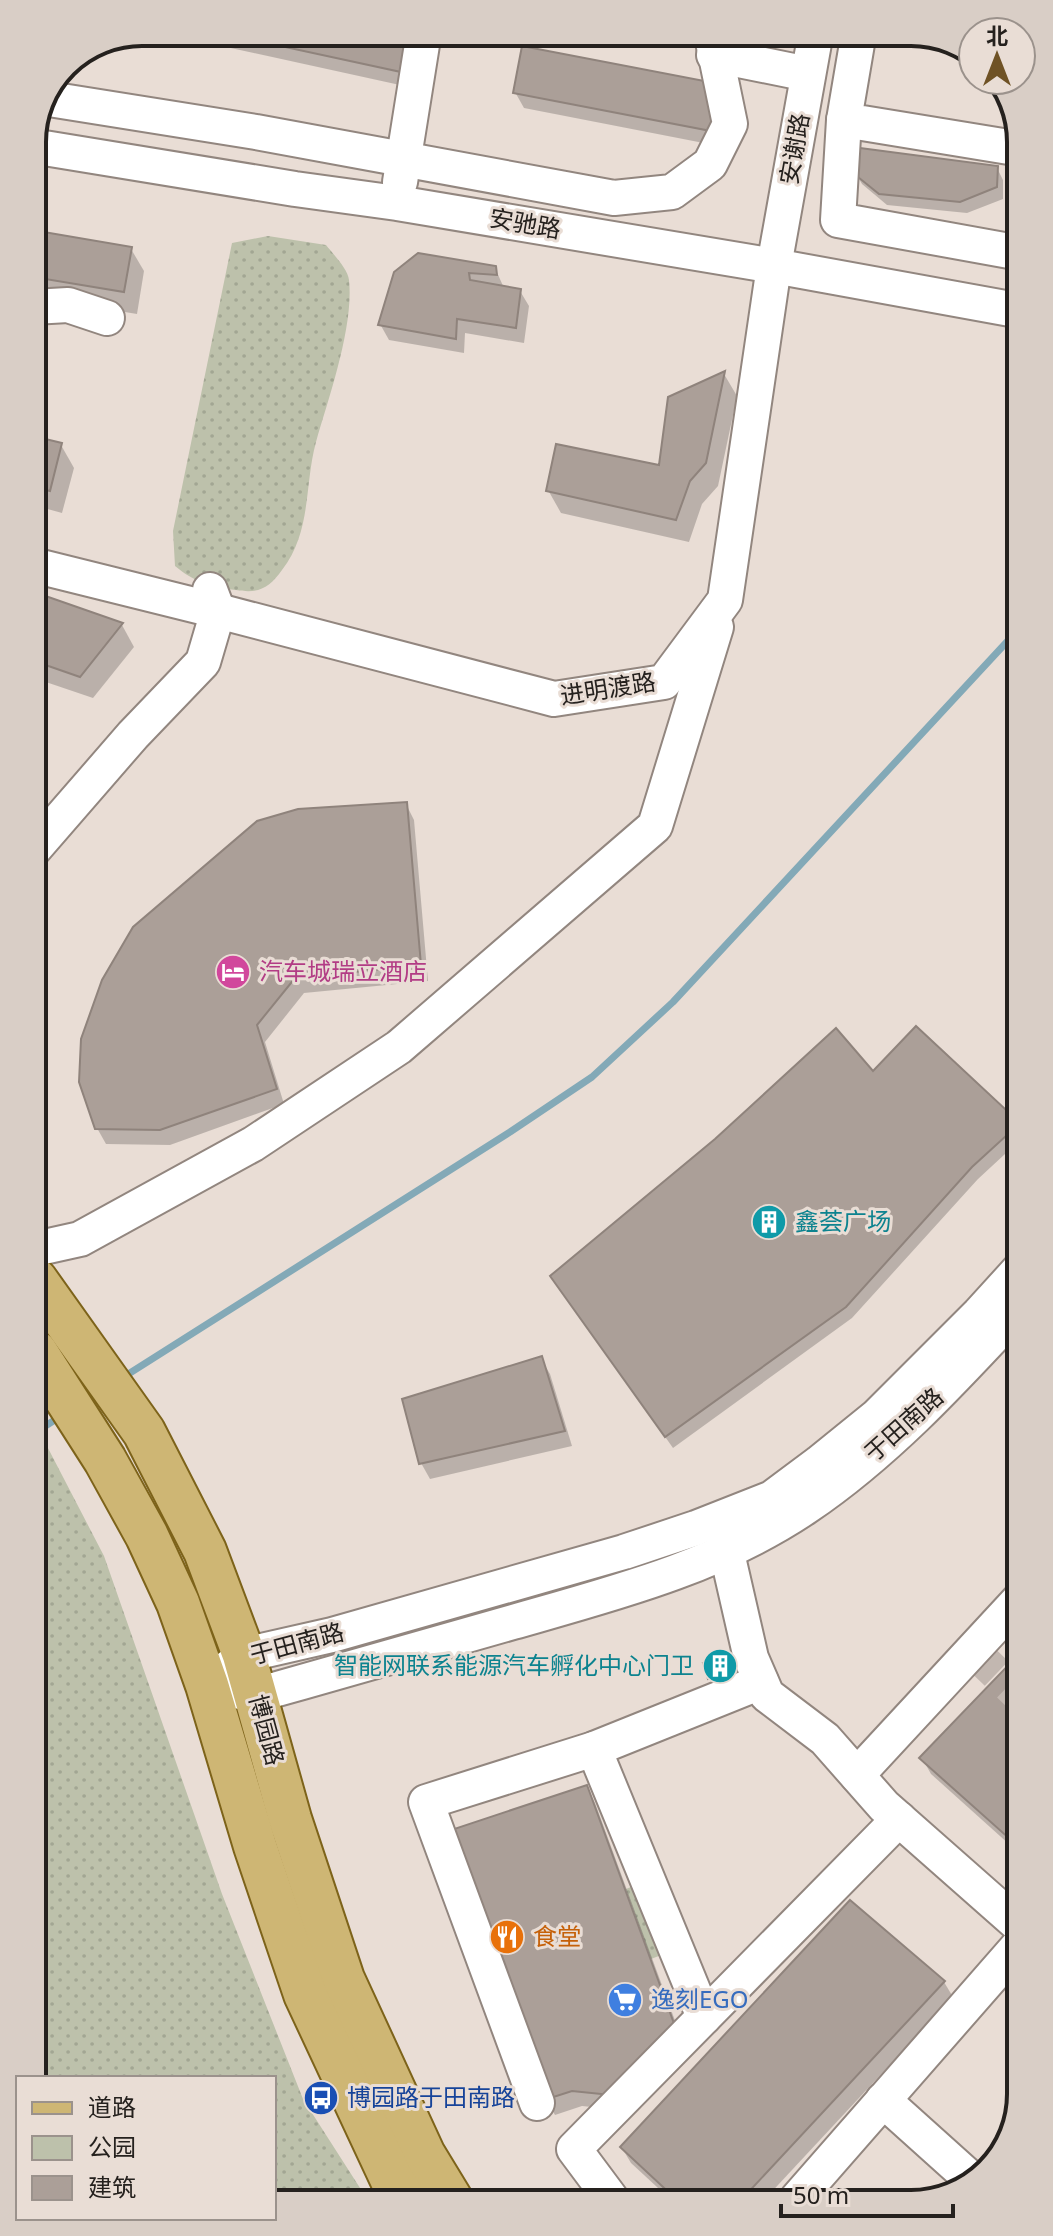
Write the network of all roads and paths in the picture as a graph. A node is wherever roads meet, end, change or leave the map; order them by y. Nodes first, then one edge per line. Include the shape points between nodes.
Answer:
1 (422, 46) edge
2 (712, 46) edge
3 (718, 46) edge
4 (813, 46) edge
5 (857, 46) edge
6 (808, 74) junction
7 (56, 100) edge
8 (844, 120) junction
9 (1007, 147) edge
10 (46, 148) edge
11 (403, 161) junction
12 (397, 203) junction
13 (1007, 251) edge
14 (774, 266) junction
15 (46, 306) edge
16 (1007, 308) edge
17 (107, 318) dead end
18 (46, 567) edge
19 (214, 598) junction
20 (725, 600) junction
21 (46, 835) edge
22 (46, 1247) edge
23 (1007, 1283) edge
24 (46, 1294) edge
25 (1007, 1322) edge
26 (46, 1368) edge
27 (727, 1553) junction
28 (1007, 1613) edge
29 (244, 1655) junction
30 (761, 1682) junction
31 (207, 1685) junction
32 (256, 1695) junction
33 (594, 1749) junction
34 (857, 1775) junction
35 (899, 1819) junction
36 (1007, 1915) edge
37 (1007, 1959) edge
38 (704, 2017) junction
39 (883, 2100) junction
40 (537, 2103) dead end
41 (965, 2173) edge
42 (399, 2190) edge
43 (445, 2190) edge
44 (605, 2190) edge
45 (805, 2190) edge

1 - 11 street
2 - 11 street via 730,124 710,164 672,192 614,198
3 - 6 street
4 - 6 street, 安谢路
5 - 8 street
6 - 14 street, 安谢路
7 - 11 street
8 - 9 street
8 - 13 street via 838,220
10 - 12 street, 安驰路
11 - 12 street
12 - 14 street, 安驰路
14 - 16 street, 安驰路
14 - 20 street, 进明渡路
15 - 17 street via 68,305
18 - 19 street, 进明渡路
19 - 20 street, 进明渡路 via 554,699 664,682
19 - 21 street via 203,662
20 - 22 street via 655,826 399,1047 253,1144 80,1239
23 - 29 street, 于田南路 via 877,1416 772,1498 624,1552
24 - 29 main road, 博园路 via 144,1432 205,1551
25 - 27 street, 于田南路 via 873,1455 805,1507
26 - 31 main road, 博园路 via 147,1536
27 - 30 street
27 - 32 street, 于田南路 via 641,1586
28 - 34 street
29 - 31 street, 于田南路
29 - 32 main road, 博园路
30 - 33 street
30 - 34 street via 767,1695 825,1739
31 - 32 street, 于田南路
31 - 42 main road, 博园路 via 305,1994
32 - 43 main road, 博园路 via 343,1979
33 - 38 street
33 - 40 street via 426,1802
34 - 35 street
35 - 36 street
35 - 38 street
37 - 39 street
38 - 44 street via 574,2149
39 - 41 street
39 - 45 street

